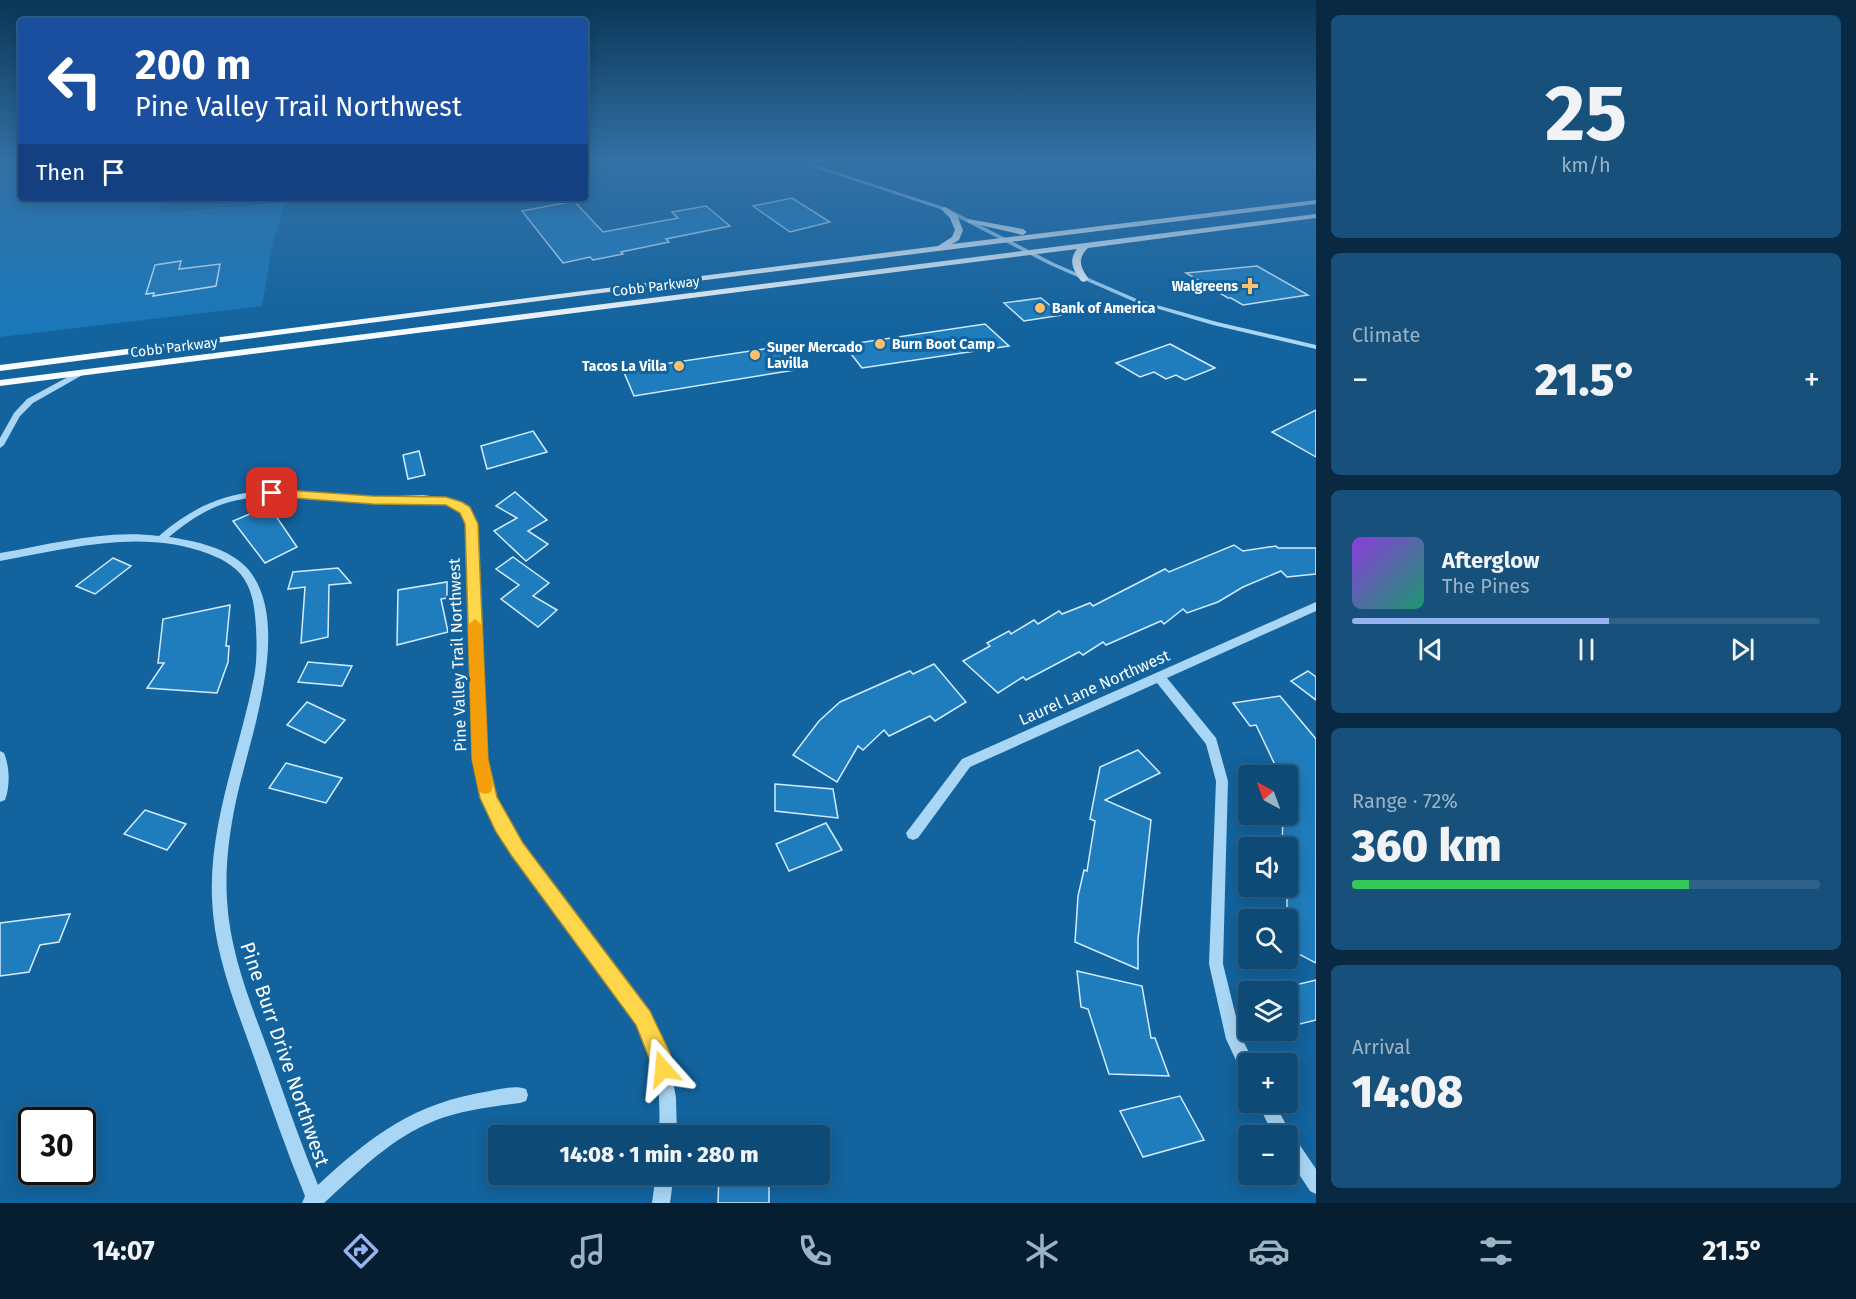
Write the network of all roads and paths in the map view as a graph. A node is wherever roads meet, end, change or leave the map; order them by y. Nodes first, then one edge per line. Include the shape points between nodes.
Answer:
1 (951, 215) edge
2 (958, 215) edge
3 (1200, 215) edge
4 (1192, 216) junction
5 (1316, 216) edge
6 (971, 221) junction
7 (1056, 233) junction
8 (1006, 240) junction
9 (1085, 246) junction
10 (938, 248) junction
11 (1030, 253) junction
12 (1084, 279) junction
13 (775, 286) junction
14 (1316, 347) edge
15 (0, 368) edge
16 (82, 373) junction
17 (0, 383) edge
18 (0, 445) edge
19 (161, 539) junction
20 (0, 557) edge
21 (1316, 606) edge
22 (1158, 676) junction
23 (0, 757) edge
24 (0, 796) edge
25 (912, 833) dead end
26 (1241, 1053) edge
27 (520, 1095) dead end
28 (668, 1125) edge
29 (1298, 1158) edge
30 (663, 1185) edge
31 (1316, 1185) edge
32 (313, 1201) edge
33 (661, 1203) edge

1 - 10 main road via 958,234
2 - 6 street
3 - 4 main road, Cobb Parkway
4 - 7 main road, Cobb Parkway
4 - 11 main road via 1148,230 1048,243
5 - 9 main road, Cobb Parkway
6 - 7 main road via 1022,232
6 - 8 street
7 - 8 main road, Cobb Parkway
8 - 10 main road, Cobb Parkway
8 - 11 street
8 - 13 main road via 997,248 871,264
9 - 11 main road, Cobb Parkway
9 - 12 main road via 1076,256 1075,264
10 - 15 main road, Cobb Parkway
11 - 12 street
11 - 13 main road, Cobb Parkway
12 - 14 street via 1159,308
13 - 16 main road, Cobb Parkway
16 - 17 main road, Cobb Parkway
16 - 18 street via 30,401
19 - 20 street, Pine Burr Drive Northwest via 121,538
19 - 28 street, Pine Valley Trail Northwest via 208,507 258,493 446,501 466,510 471,524 480,759 488,798 517,849 643,1018 663,1069
19 - 32 street, Pine Burr Drive Northwest via 196,546 229,559 248,575 258,595 262,630 260,678 224,835 220,902 227,949 242,1002
21 - 22 street, Laurel Lane Northwest
22 - 25 street, Laurel Lane Northwest via 966,763
22 - 26 street via 1212,742 1222,782 1216,964
23 - 24 street
27 - 32 street via 448,1107 416,1120 383,1141
29 - 31 street
30 - 33 street

